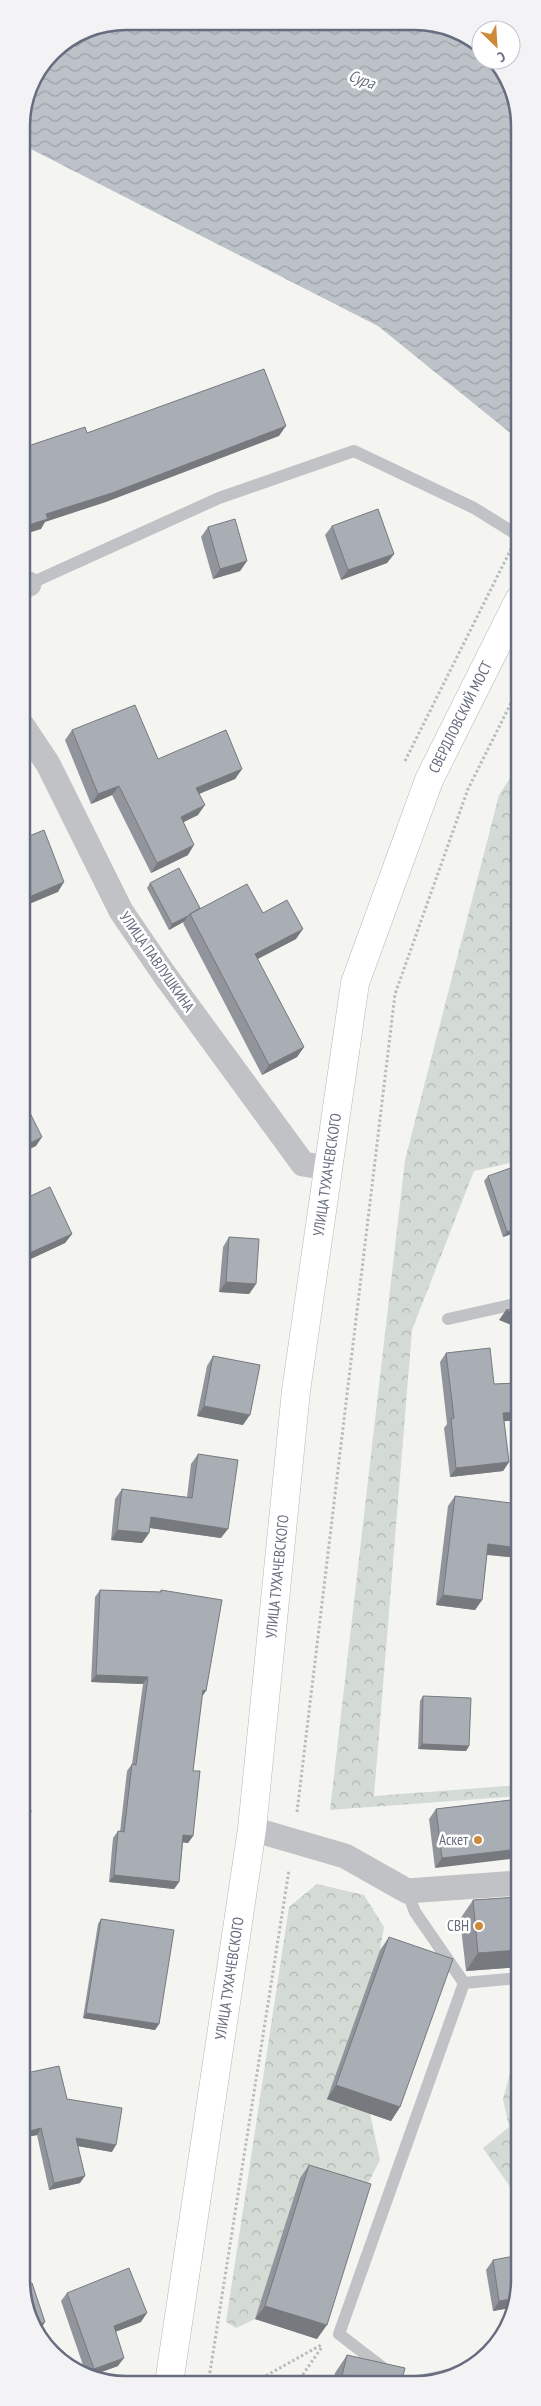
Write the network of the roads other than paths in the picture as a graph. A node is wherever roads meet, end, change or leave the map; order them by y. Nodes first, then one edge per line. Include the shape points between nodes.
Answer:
1 (511, 529) edge
2 (30, 583) edge
3 (511, 616) edge
4 (30, 736) edge
5 (429, 780) joint
6 (328, 1168) junction
7 (511, 1305) edge
8 (448, 1319) dead end
9 (252, 1829) junction
10 (511, 1884) edge
11 (407, 1891) junction
12 (511, 1979) edge
13 (464, 1983) junction
14 (170, 2376) edge
15 (393, 2376) edge

1 - 2 lane via 474,508 354,451 219,498
3 - 5 main road, СВЕРДЛОВСКИЙ МОСТ
4 - 6 street, УЛИЦА ПАВЛУШКИНА via 48,764 121,911 164,974 303,1164
5 - 6 main road, УЛИЦА ТУХАЧЕВСКОГО via 355,982
6 - 9 main road, УЛИЦА ТУХАЧЕВСКОГО via 296,1391
7 - 8 lane
9 - 11 street via 344,1856
9 - 14 main road, УЛИЦА ТУХАЧЕВСКОГО
10 - 11 street
11 - 13 lane via 415,1912
12 - 13 lane
13 - 15 lane via 338,2334

